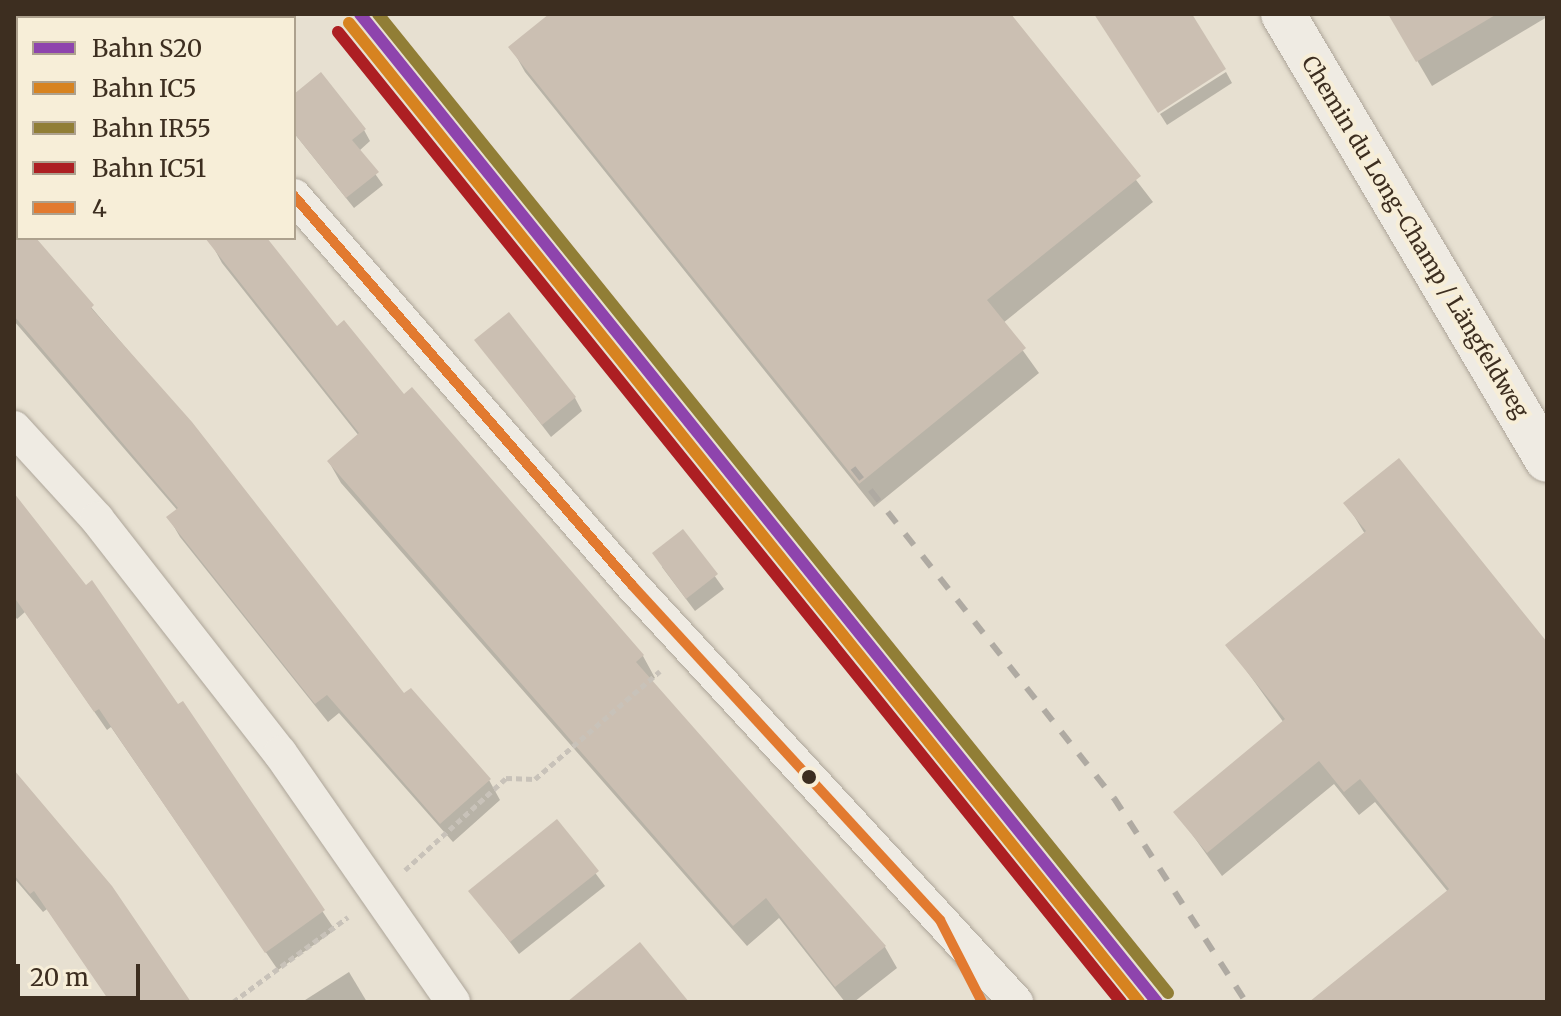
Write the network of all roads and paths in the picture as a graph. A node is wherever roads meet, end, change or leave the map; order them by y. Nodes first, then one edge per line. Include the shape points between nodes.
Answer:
1 (1283, 14) edge
2 (296, 198) edge
3 (14, 428) edge
4 (1547, 460) edge
5 (667, 666) dead end
6 (378, 895) junction
7 (940, 920) junction
8 (233, 1002) edge
9 (453, 1002) edge
10 (982, 1002) edge
11 (1016, 1002) edge

1 - 4 main road, Chemin du Long-Champ / Längfeldweg
2 - 7 street via 632,585
3 - 6 street via 145,580 280,753
5 - 6 path via 535,779 506,778
6 - 8 path
6 - 9 street
7 - 10 street
7 - 11 street

